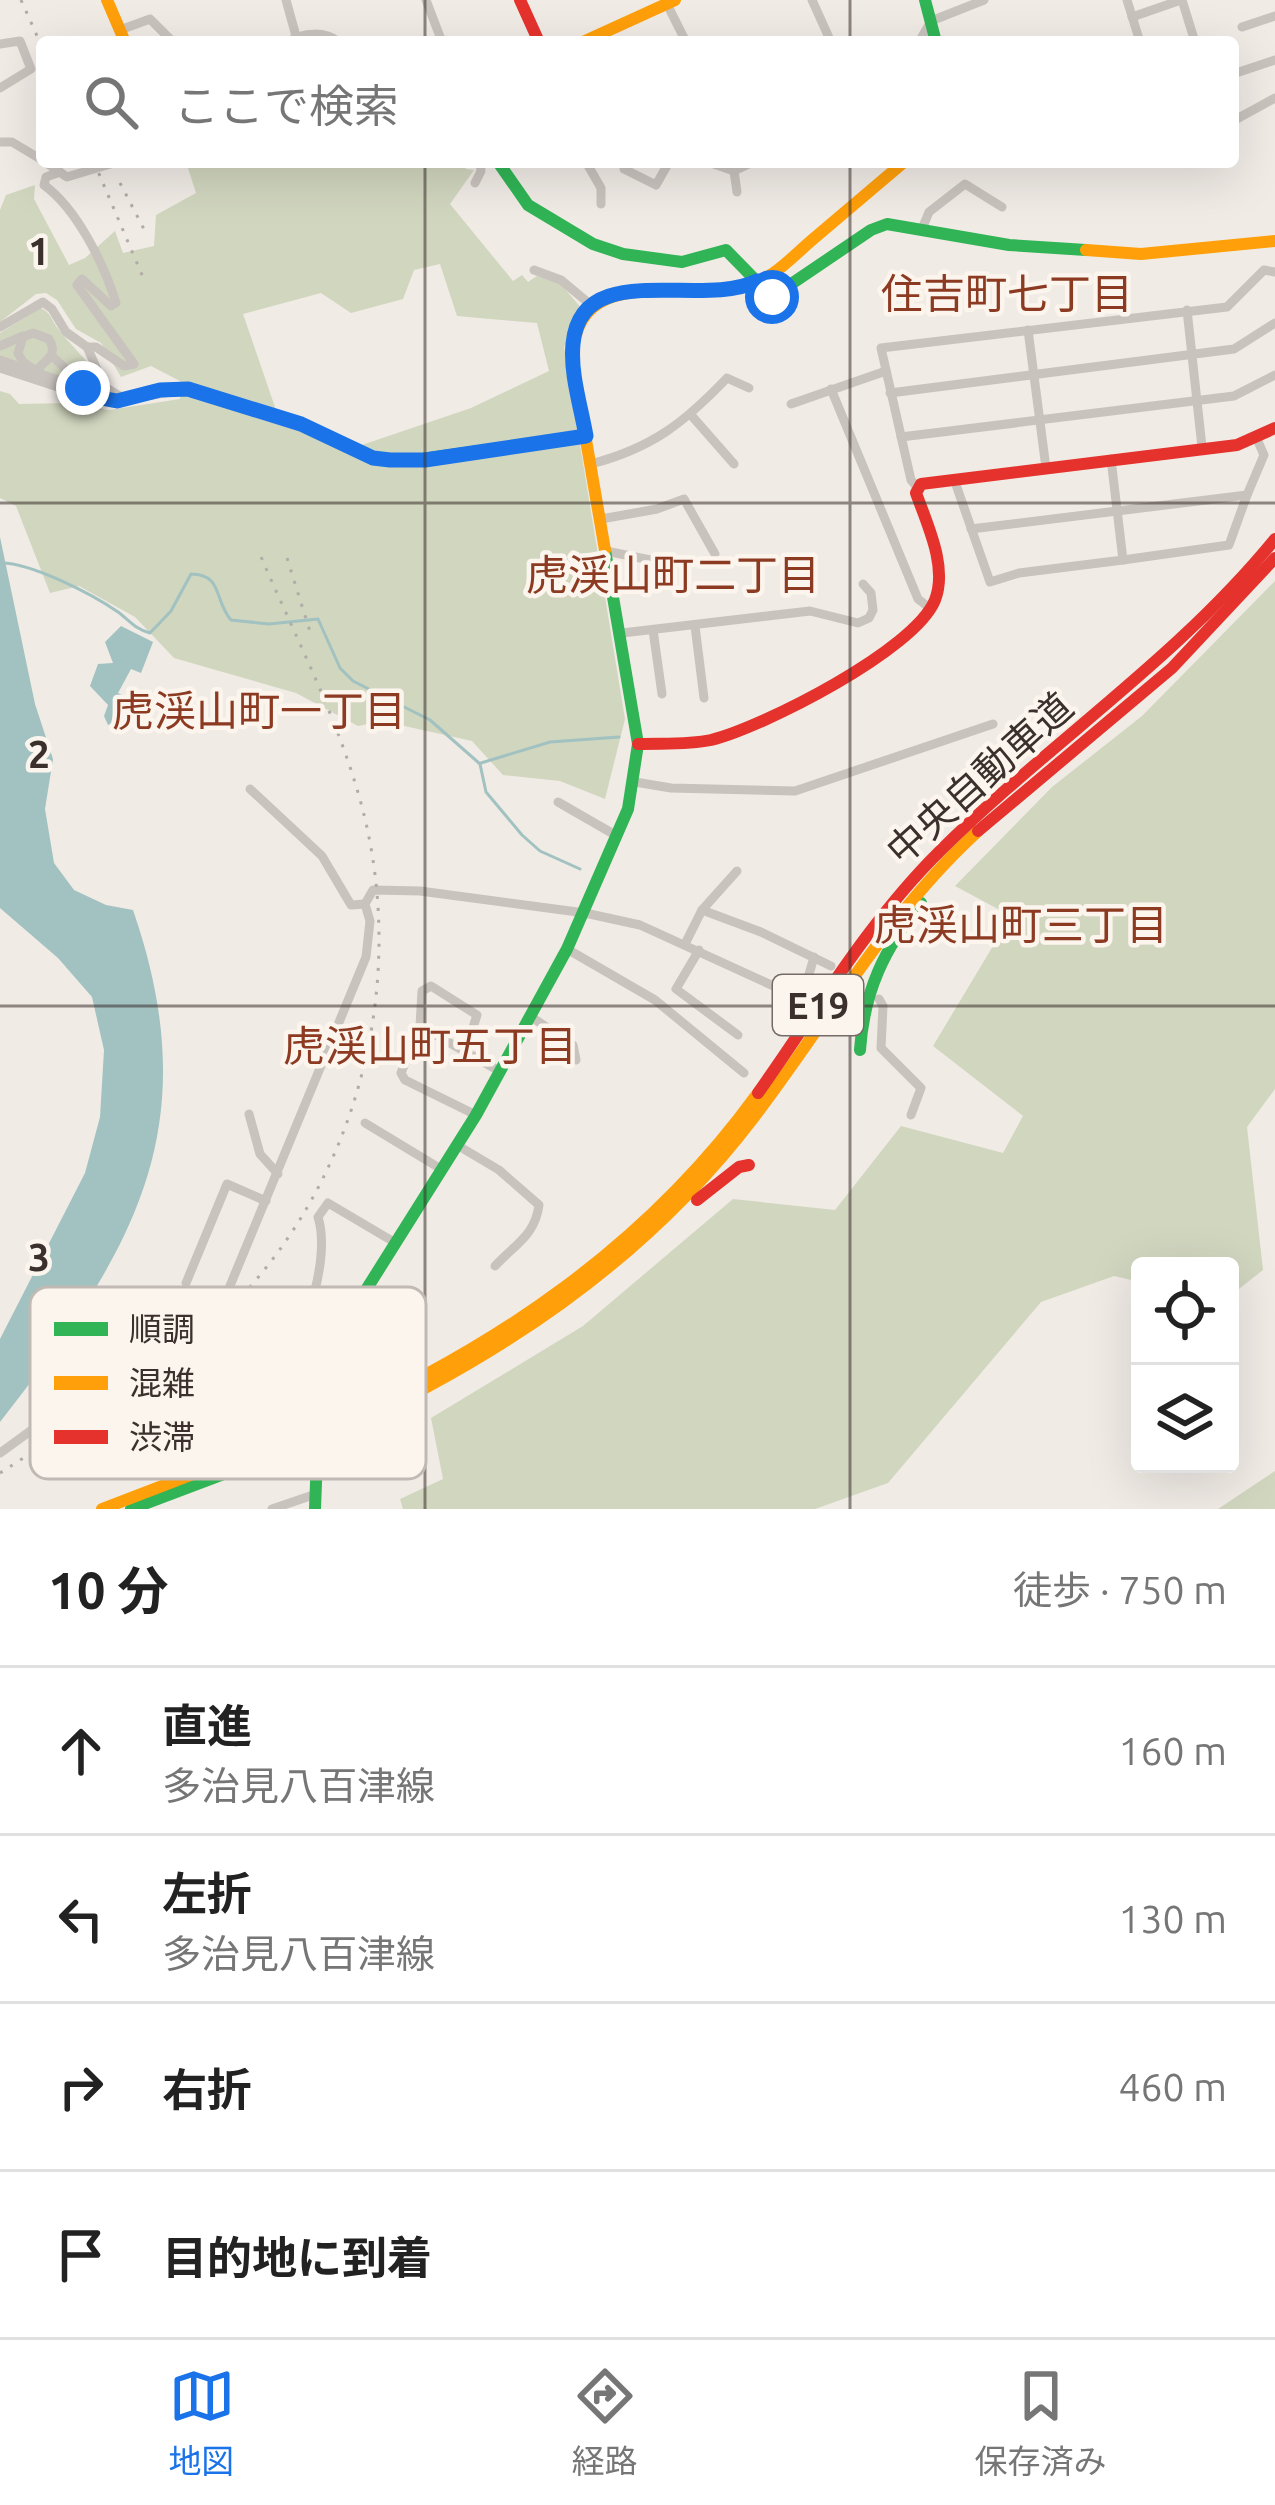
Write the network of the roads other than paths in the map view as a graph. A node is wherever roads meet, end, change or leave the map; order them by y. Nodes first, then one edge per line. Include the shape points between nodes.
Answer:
1 (106, 0) edge
2 (286, 0) edge
3 (426, 0) edge
4 (520, 0) edge
5 (812, 0) edge
6 (926, 0) edge
7 (984, 0) edge
8 (1127, 0) edge
9 (1182, 0) edge
10 (671, 2) edge
11 (1275, 16) edge
12 (1132, 17) junction
13 (931, 21) junction
14 (1243, 27) dead end
15 (123, 36) edge
16 (167, 36) edge
17 (292, 36) edge
18 (440, 36) edge
19 (536, 36) edge
20 (596, 36) edge
21 (684, 36) edge
22 (828, 36) edge
23 (922, 36) edge
24 (935, 36) edge
25 (1138, 36) edge
26 (1194, 36) edge
27 (0, 44) edge
28 (1275, 60) edge
29 (1239, 72) edge
30 (0, 88) edge
31 (1275, 98) edge
32 (1239, 118) edge
33 (0, 142) edge
34 (36, 157) edge
35 (54, 168) edge
36 (101, 168) edge
37 (481, 168) edge
38 (502, 168) edge
39 (589, 168) edge
40 (625, 168) edge
41 (666, 168) edge
42 (725, 168) edge
43 (739, 168) edge
44 (897, 168) edge
45 (734, 171) junction
46 (60, 172) junction
47 (475, 183) dead end
48 (737, 192) dead end
49 (601, 204) dead end
50 (1002, 207) dead end
51 (922, 229) junction
52 (1275, 241) edge
53 (534, 270) dead end
54 (1275, 272) edge
55 (757, 281) junction
56 (591, 305) junction
57 (1187, 310) junction
58 (1275, 322) edge
59 (0, 327) edge
60 (1028, 330) junction
61 (32, 331) junction
62 (0, 346) edge
63 (87, 347) junction
64 (52, 356) junction
65 (1191, 356) junction
66 (0, 364) edge
67 (886, 371) junction
68 (32, 372) junction
69 (1033, 374) junction
70 (1275, 375) edge
71 (105, 387) junction
72 (749, 388) dead end
73 (831, 389) junction
74 (82, 391) junction
75 (890, 393) junction
76 (131, 397) junction
77 (98, 398) junction
78 (1197, 400) junction
79 (791, 404) dead end
80 (691, 416) junction
81 (1040, 420) junction
82 (301, 424) joint
83 (1275, 428) edge
84 (586, 436) junction
85 (901, 437) junction
86 (1257, 439) junction
87 (1202, 447) junction
88 (1111, 459) junction
89 (591, 464) junction
90 (734, 464) dead end
91 (1046, 468) junction
92 (953, 478) junction
93 (917, 487) junction
94 (1246, 495) junction
95 (1117, 511) junction
96 (601, 519) junction
97 (971, 529) junction
98 (1275, 539) edge
99 (606, 550) junction
100 (715, 554) dead end
101 (1275, 558) edge
102 (1123, 560) junction
103 (664, 563) dead end
104 (863, 584) dead end
105 (931, 609) junction
106 (695, 626) junction
107 (653, 630) junction
108 (622, 634) junction
109 (662, 694) dead end
110 (704, 698) dead end
111 (993, 724) dead end
112 (638, 744) junction
113 (1038, 779) junction
114 (635, 782) junction
115 (250, 789) dead end
116 (558, 802) dead end
117 (617, 836) junction
118 (737, 871) dead end
119 (365, 904) junction
120 (702, 910) junction
121 (585, 913) junction
122 (685, 944) junction
123 (567, 949) junction
124 (699, 950) junction
125 (814, 957) junction
126 (831, 966) dead end
127 (879, 999) dead end
128 (530, 1016) junction
129 (419, 1026) junction
130 (738, 1035) dead end
131 (860, 1050) dead end
132 (465, 1052) junction
133 (576, 1060) dead end
134 (501, 1072) junction
135 (743, 1073) dead end
136 (249, 1114) dead end
137 (476, 1114) junction
138 (911, 1115) dead end
139 (365, 1123) dead end
140 (457, 1145) junction
141 (748, 1165) dead end
142 (441, 1168) junction
143 (278, 1174) junction
144 (266, 1201) junction
145 (394, 1242) junction
146 (495, 1266) dead end
147 (186, 1283) dead end
148 (593, 1284) junction
149 (228, 1287) edge
150 (314, 1287) edge
151 (367, 1287) edge
152 (426, 1378) edge
153 (426, 1392) edge
154 (30, 1431) edge
155 (0, 1453) edge
156 (187, 1479) edge
157 (203, 1479) edge
158 (315, 1502) edge
159 (102, 1509) edge
160 (131, 1509) edge
161 (272, 1509) edge

1 - 15 main road
2 - 17 street
3 - 18 street
4 - 19 main road
5 - 22 street
6 - 13 main road
7 - 13 street
8 - 12 street
9 - 12 street
9 - 26 street
10 - 20 main road
10 - 21 street
11 - 14 street
12 - 25 street
13 - 23 street
13 - 24 main road
15 - 16 street via 150,20
27 - 30 street via 20,41 32,64
28 - 29 street
31 - 32 street
33 - 34 street
35 - 46 street
36 - 46 street
37 - 47 street
38 - 55 main road via 528,206 593,244 682,262 726,250
39 - 49 street
40 - 41 street via 656,185
42 - 45 street
43 - 45 street
44 - 55 main road
45 - 48 street
46 - 63 street via 44,185 83,235 116,303 82,279 77,285 134,364
50 - 51 street via 965,184 929,212
51 - 52 main road via 1009,245 1141,254
51 - 55 main road via 871,230 772,297
53 - 56 street
54 - 57 street via 1264,270 1227,307
55 - 56 main road via 728,292 615,292
56 - 84 main road via 573,338 572,359
57 - 60 street
57 - 65 street
58 - 65 street via 1234,350
59 - 63 street via 43,302
60 - 67 street via 881,348
60 - 69 street
61 - 62 street
61 - 64 street via 49,339
61 - 68 street via 18,352
63 - 71 street
64 - 68 street
64 - 74 street via 87,376 90,391
65 - 69 street
65 - 78 street
66 - 68 street
67 - 73 street
67 - 75 street
68 - 74 street
69 - 75 street
69 - 81 street
70 - 78 street via 1234,396
71 - 76 street
71 - 77 street
72 - 80 street via 727,378
73 - 79 street
73 - 105 street via 918,599
74 - 77 street
75 - 85 street
76 - 77 street
76 - 82 street via 188,389
78 - 81 street
78 - 87 street
80 - 89 street via 632,453
80 - 90 street
81 - 85 street
81 - 91 street
82 - 84 main road via 373,458 408,461
83 - 86 main road
84 - 89 main road
85 - 93 street
86 - 87 main road
86 - 94 street via 1264,455
87 - 88 main road
88 - 91 main road
88 - 95 street
89 - 96 main road
91 - 92 main road
92 - 93 main road
92 - 97 street
93 - 105 main road via 938,569
94 - 95 street
94 - 102 street via 1229,545
95 - 97 street
95 - 102 street
96 - 99 main road
96 - 100 street via 684,499
97 - 102 street via 990,582
98 - 152 main road, 中央自動車道 / E19 via 1180,644 914,878 743,1113 644,1225 498,1338
99 - 103 street
99 - 108 main road
101 - 113 main road, 中央自動車道 / E19 via 1188,653
104 - 106 street via 873,610 858,623 810,611
105 - 112 main road via 871,664 724,736
106 - 107 street
106 - 110 street
107 - 108 street
107 - 109 street
108 - 112 main road
111 - 114 street via 796,790
112 - 114 main road
113 - 131 main road via 956,862 879,958 864,999
113 - 148 main road, 中央自動車道 / E19 via 902,910 730,1149
114 - 117 main road
115 - 119 street via 322,856 351,905
116 - 117 street
117 - 121 main road
118 - 120 street
119 - 121 street via 382,889
119 - 143 street via 366,957
120 - 122 street
120 - 125 street
121 - 122 street
121 - 123 main road
122 - 124 street
123 - 128 main road
123 - 135 street via 655,1000
124 - 125 street via 802,999
124 - 130 street via 676,989
125 - 126 street
127 - 138 street via 881,1048 921,1088
128 - 133 street via 573,1045
128 - 134 main road
129 - 132 street
129 - 132 street via 422,991 431,986 477,1015
129 - 137 street via 401,1073
132 - 134 street
134 - 137 main road
136 - 143 street via 260,1154
137 - 140 main road
139 - 142 street
140 - 142 main road
140 - 146 street via 539,1205 537,1223
141 - 148 main road
142 - 145 main road
143 - 144 street
144 - 147 street via 226,1184
144 - 149 street
145 - 150 street via 328,1203 318,1217
145 - 151 main road
148 - 153 main road, 中央自動車道 / E19
154 - 155 street
156 - 159 main road, 中央自動車道 / E19
157 - 160 main road, 中央自動車道 / E19
158 - 161 street

